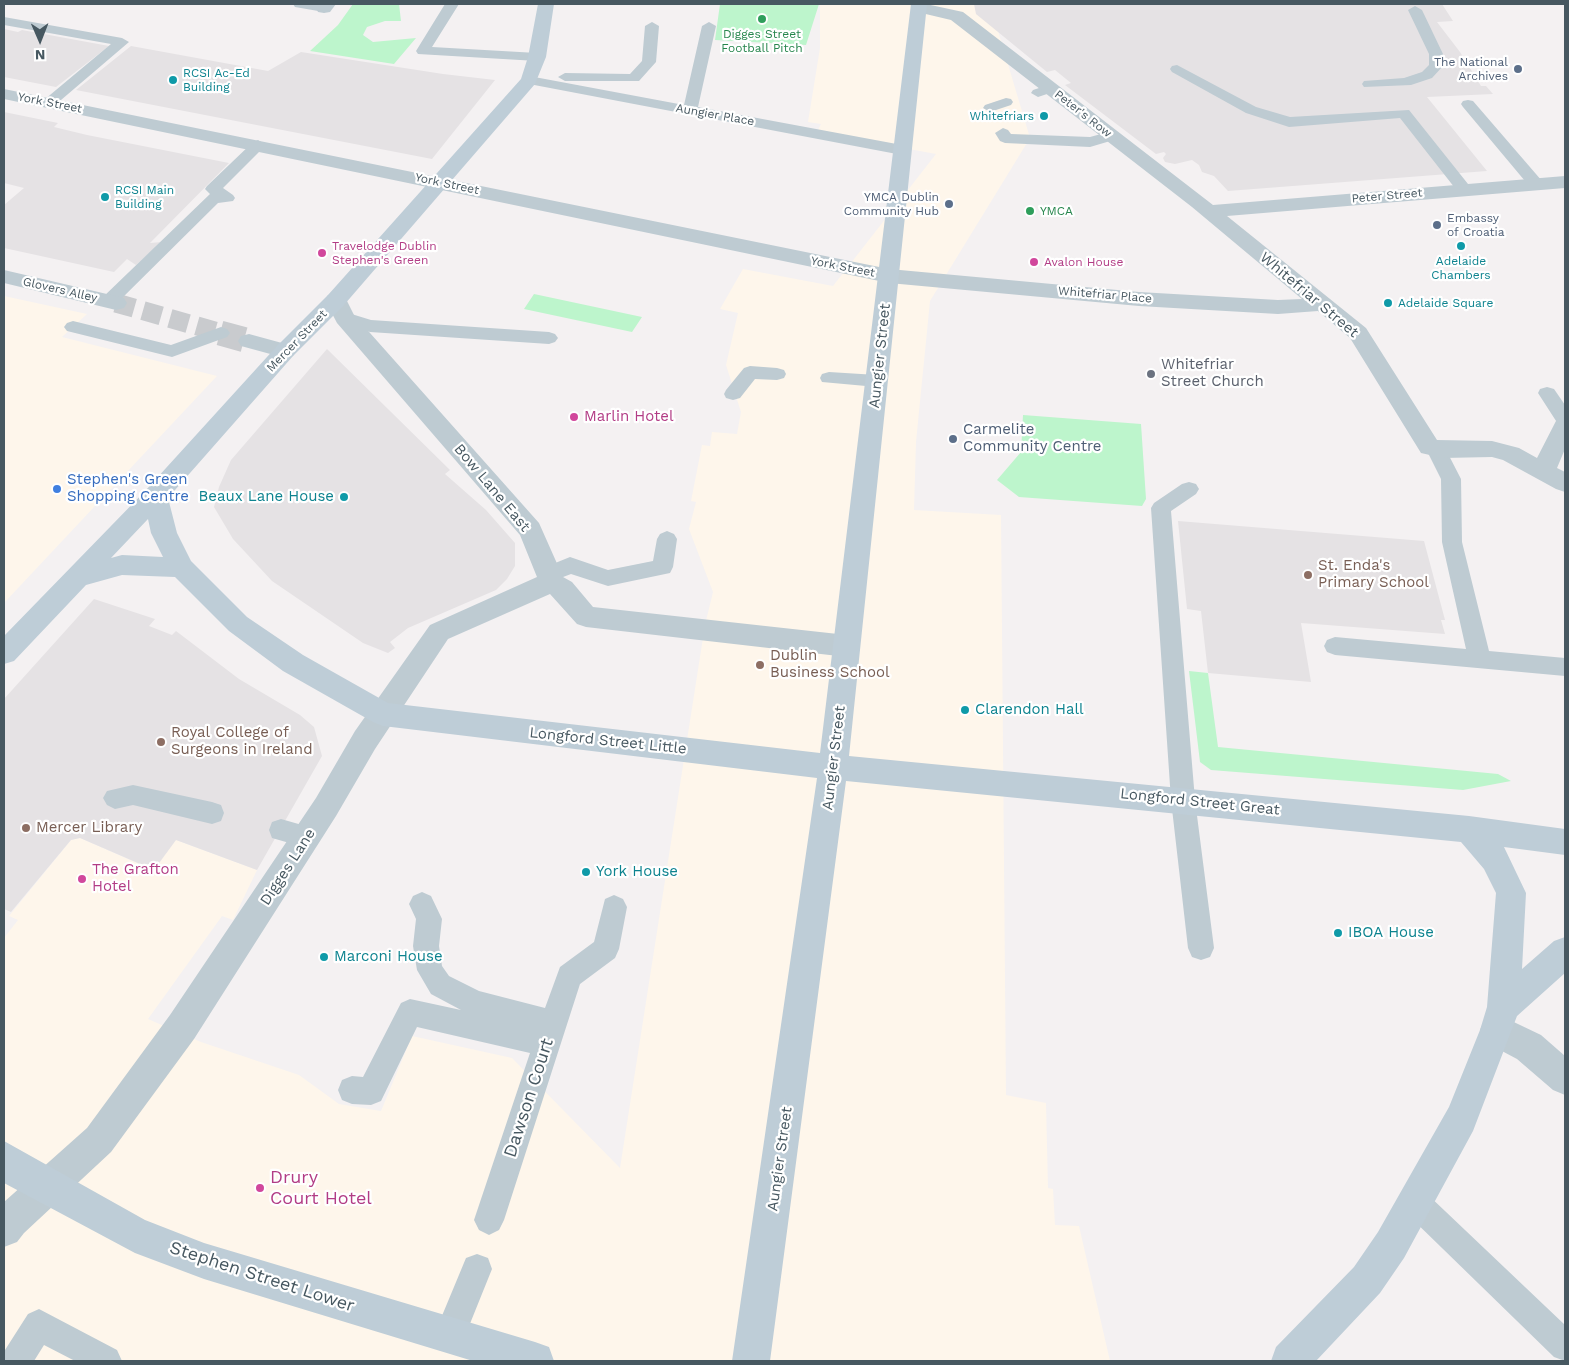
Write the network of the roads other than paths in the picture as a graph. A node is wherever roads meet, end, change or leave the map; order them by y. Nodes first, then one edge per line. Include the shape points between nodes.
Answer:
1 (300, 4) edge
2 (452, 4) edge
3 (546, 4) edge
4 (326, 6) edge
5 (919, 6) edge
6 (956, 10) edge
7 (1415, 10) dead end
8 (4, 21) edge
9 (652, 26) dead end
10 (708, 26) dead end
11 (1177, 69) dead end
12 (532, 70) junction
13 (1369, 84) dead end
14 (4, 94) edge
15 (1006, 102) dead end
16 (49, 103) junction
17 (1468, 104) dead end
18 (990, 108) dead end
19 (690, 111) junction
20 (1003, 133) dead end
21 (1112, 136) junction
22 (258, 145) junction
23 (902, 150) junction
24 (439, 182) junction
25 (1565, 182) edge
26 (1536, 184) junction
27 (1464, 189) junction
28 (1209, 211) junction
29 (889, 276) junction
30 (4, 277) edge
31 (112, 302) joint
32 (1322, 304) junction
33 (340, 309) junction
34 (73, 327) dead end
35 (221, 333) tunnel mouth
36 (549, 338) dead end
37 (249, 341) tunnel mouth
38 (286, 351) junction
39 (777, 374) dead end
40 (829, 378) dead end
41 (877, 381) junction
42 (732, 394) dead end
43 (1547, 394) dead end
44 (1565, 418) edge
45 (1565, 425) edge
46 (1436, 449) junction
47 (1543, 471) junction
48 (1565, 483) edge
49 (1188, 490) dead end
50 (155, 496) junction
51 (667, 539) dead end
52 (181, 567) junction
53 (75, 578) junction
54 (550, 578) junction
55 (847, 646) junction
56 (1335, 646) dead end
57 (4, 652) edge
58 (1480, 660) junction
59 (1565, 668) edge
60 (383, 714) junction
61 (833, 767) junction
62 (114, 798) dead end
63 (1182, 800) junction
64 (212, 813) dead end
65 (1469, 829) junction
66 (1565, 842) edge
67 (422, 904) dead end
68 (614, 907) dead end
69 (1201, 948) dead end
70 (1565, 952) edge
71 (1500, 1018) junction
72 (551, 1033) junction
73 (1565, 1078) edge
74 (352, 1090) dead end
75 (4, 1159) edge
76 (48, 1188) junction
77 (1415, 1202) junction
78 (489, 1220) dead end
79 (4, 1229) edge
80 (477, 1269) dead end
81 (450, 1335) junction
82 (1565, 1346) edge
83 (1293, 1360) edge
84 (16, 1361) edge
85 (106, 1361) edge
86 (535, 1361) edge
87 (751, 1361) edge

1 - 4 lane
2 - 12 lane via 423,51
3 - 12 street
5 - 6 street, Peter's Row
5 - 23 street, Aungier Street
6 - 21 street, Peter's Row via 1044,91
7 - 13 lane via 1436,54 1436,66 1427,75 1406,82
8 - 16 lane via 122,42
9 - 12 lane via 649,62 634,78 557,76
10 - 19 lane
11 - 27 lane via 1252,110 1288,122 1404,113
12 - 19 lane, Aungier Place
12 - 24 street, Mercer Street
14 - 16 street, York Street
15 - 18 lane
16 - 22 street, York Street
17 - 26 lane
19 - 23 lane, Aungier Place
20 - 21 lane via 1005,138 1090,142
21 - 28 street, Peter's Row
22 - 24 street, York Street
22 - 31 lane via 213,189 227,198 214,198
23 - 29 street, Aungier Street
24 - 29 street, York Street
24 - 33 street, Mercer Street
25 - 26 street, Peter Street
26 - 27 street, Peter Street
27 - 28 street, Peter Street
28 - 32 street, Whitefriar Street
29 - 32 street, Whitefriar Place via 1278,307
29 - 41 street, Aungier Street
30 - 31 street, Glovers Alley
32 - 46 street, Whitefriar Street via 1358,333 1425,443
33 - 36 lane via 370,326
33 - 38 street, Mercer Street
33 - 54 street, Bow Lane East via 530,530
34 - 35 lane via 172,350
37 - 38 street
38 - 50 street, Mercer Street
39 - 42 lane via 750,372
40 - 41 lane
41 - 55 street, Aungier Street
43 - 44 lane
45 - 47 street
46 - 47 street via 1492,449 1511,454
46 - 58 lane via 1450,479 1452,542
47 - 48 street
49 - 63 lane via 1161,508
50 - 52 street via 164,533
50 - 53 street, Mercer Street
51 - 54 lane via 663,567 608,578 570,565
52 - 53 street via 122,565
52 - 60 street via 238,624 293,663
53 - 57 street, Mercer Street
54 - 55 street, Bow Lane East via 586,617
54 - 60 street, Digges Lane via 440,632
55 - 61 street, Aungier Street
56 - 58 lane
58 - 59 lane
60 - 61 street, Longford Street Little
60 - 76 street, Digges Lane via 294,833 182,1028 99,1140
61 - 63 street, Longford Street Great
61 - 87 street, Aungier Street
62 - 64 lane via 134,795
63 - 65 street, Longford Street Great
63 - 69 lane
65 - 66 street, Longford Street Great
65 - 71 street via 1495,860 1510,892
67 - 72 lane via 430,919 426,946 430,970 440,985 477,1004
68 - 72 lane, Dawson Court via 606,949 569,976
70 - 71 street
71 - 73 street
71 - 77 street via 1461,1119
72 - 74 lane via 410,1012 371,1091
72 - 78 lane, Dawson Court
75 - 76 street, Stephen Street Lower
76 - 79 street, Digges Lane
76 - 81 street, Stephen Street Lower via 135,1235 204,1261
77 - 82 lane
77 - 83 street via 1367,1280
80 - 81 lane
81 - 86 street, Stephen Street Lower
84 - 85 lane via 39,1325

